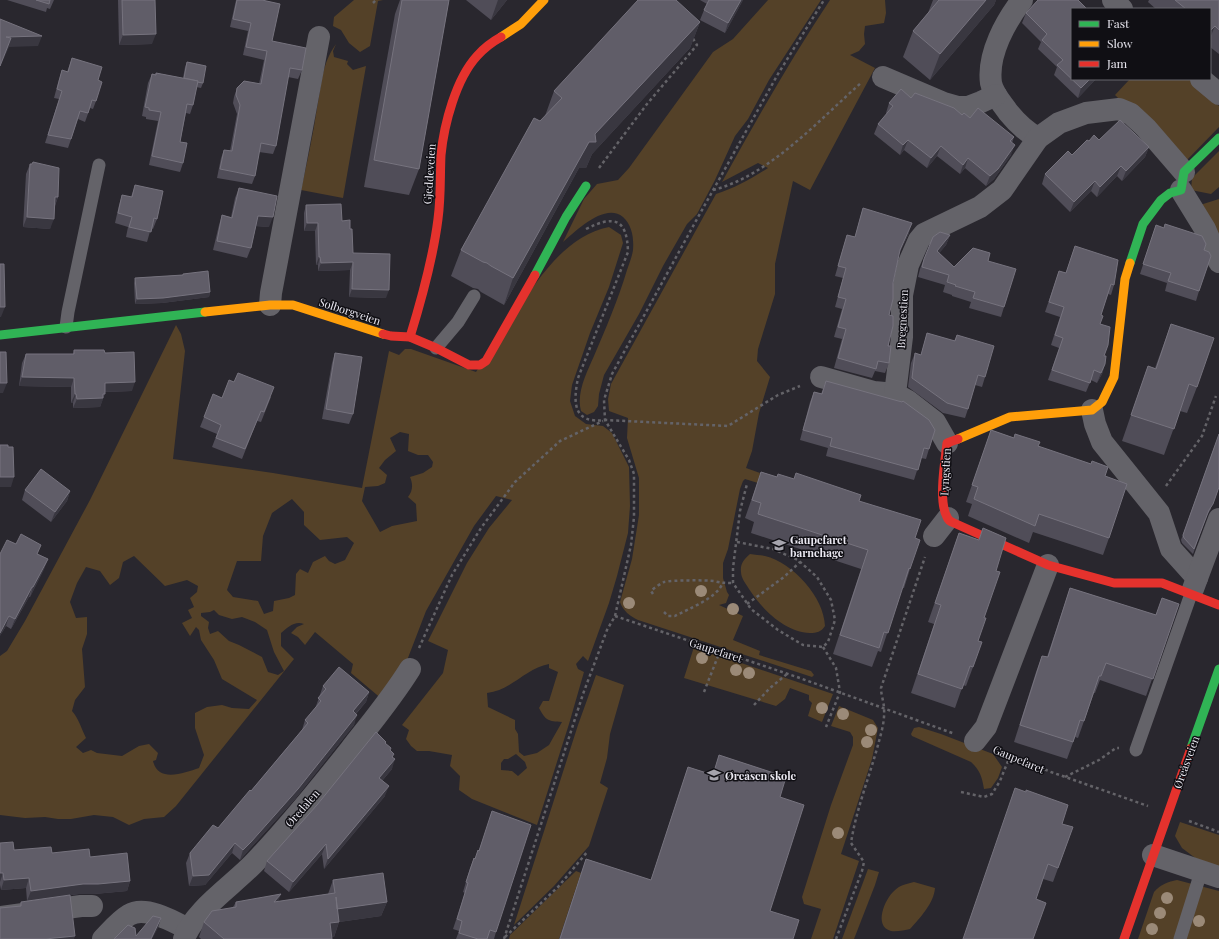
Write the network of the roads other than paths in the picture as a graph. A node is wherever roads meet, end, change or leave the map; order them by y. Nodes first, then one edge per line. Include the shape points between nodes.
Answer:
1 (544, 0) edge
2 (1022, 0) edge
3 (1113, 0) edge
4 (1121, 8) edge
5 (320, 37) dead end
6 (883, 77) road end
7 (1202, 80) edge
8 (1219, 94) edge
9 (996, 96) junction
10 (1038, 138) junction
11 (1219, 138) edge
12 (99, 165) dead end
13 (1183, 181) junction
14 (586, 186) road end
15 (1219, 262) edge
16 (474, 296) dead end
17 (270, 305) junction
18 (66, 327) junction
19 (0, 335) edge
20 (410, 337) junction
21 (436, 348) junction
22 (821, 377) road end
23 (895, 394) junction
24 (1092, 410) junction
25 (947, 442) junction
26 (948, 518) junction
27 (1219, 518) edge
28 (934, 536) road end
29 (1048, 565) junction
30 (1194, 586) junction
31 (1219, 605) edge
32 (1219, 668) edge
33 (410, 669) road end
34 (975, 741) road end
35 (1136, 750) road end
36 (1153, 855) junction
37 (1210, 874) edge
38 (92, 906) dead end
39 (0, 917) edge
40 (186, 934) edge
41 (103, 939) edge
42 (1124, 939) edge
43 (1180, 939) edge

1 - 20 street, Gjeddeveien via 521,24 484,48 472,62 459,86 449,114 442,149 440,201 432,251 420,307
2 - 9 street via 996,44 991,82
3 - 4 street
5 - 17 street
6 - 9 street via 944,104 958,107
7 - 8 street
9 - 10 street via 1018,124
10 - 13 street, Bregnestien via 1059,123 1086,113 1119,109 1131,114 1146,128
10 - 23 street, Bregnestien via 1002,190 980,207 924,234 919,240 908,265 902,295 902,337
11 - 13 street
12 - 18 lane
13 - 15 street
13 - 24 street via 1161,200 1143,224 1126,279 1114,377 1102,402
14 - 21 street, Solborgveien via 486,361 469,365
16 - 21 lane via 458,322
17 - 18 street, Solborgveien
17 - 20 street, Solborgveien via 293,305 390,336
18 - 19 street, Solborgveien
20 - 21 street, Solborgveien
22 - 23 street via 874,392
23 - 25 street via 935,422
24 - 25 street, Lyngstien via 1010,417
24 - 30 street via 1102,442 1159,513 1171,549
25 - 26 street, Lyngstien via 943,504
26 - 28 street
26 - 29 street via 959,526
27 - 30 street
29 - 30 street via 1114,583 1146,582
29 - 34 street via 986,726
30 - 31 street
30 - 35 lane
32 - 36 street, Øreåsveien
33 - 40 street, Øredalen via 394,694 315,793 255,862 214,899
36 - 37 street
36 - 42 street, Øreåsveien
37 - 43 lane
38 - 39 street
40 - 41 street via 162,917 136,912 118,924

